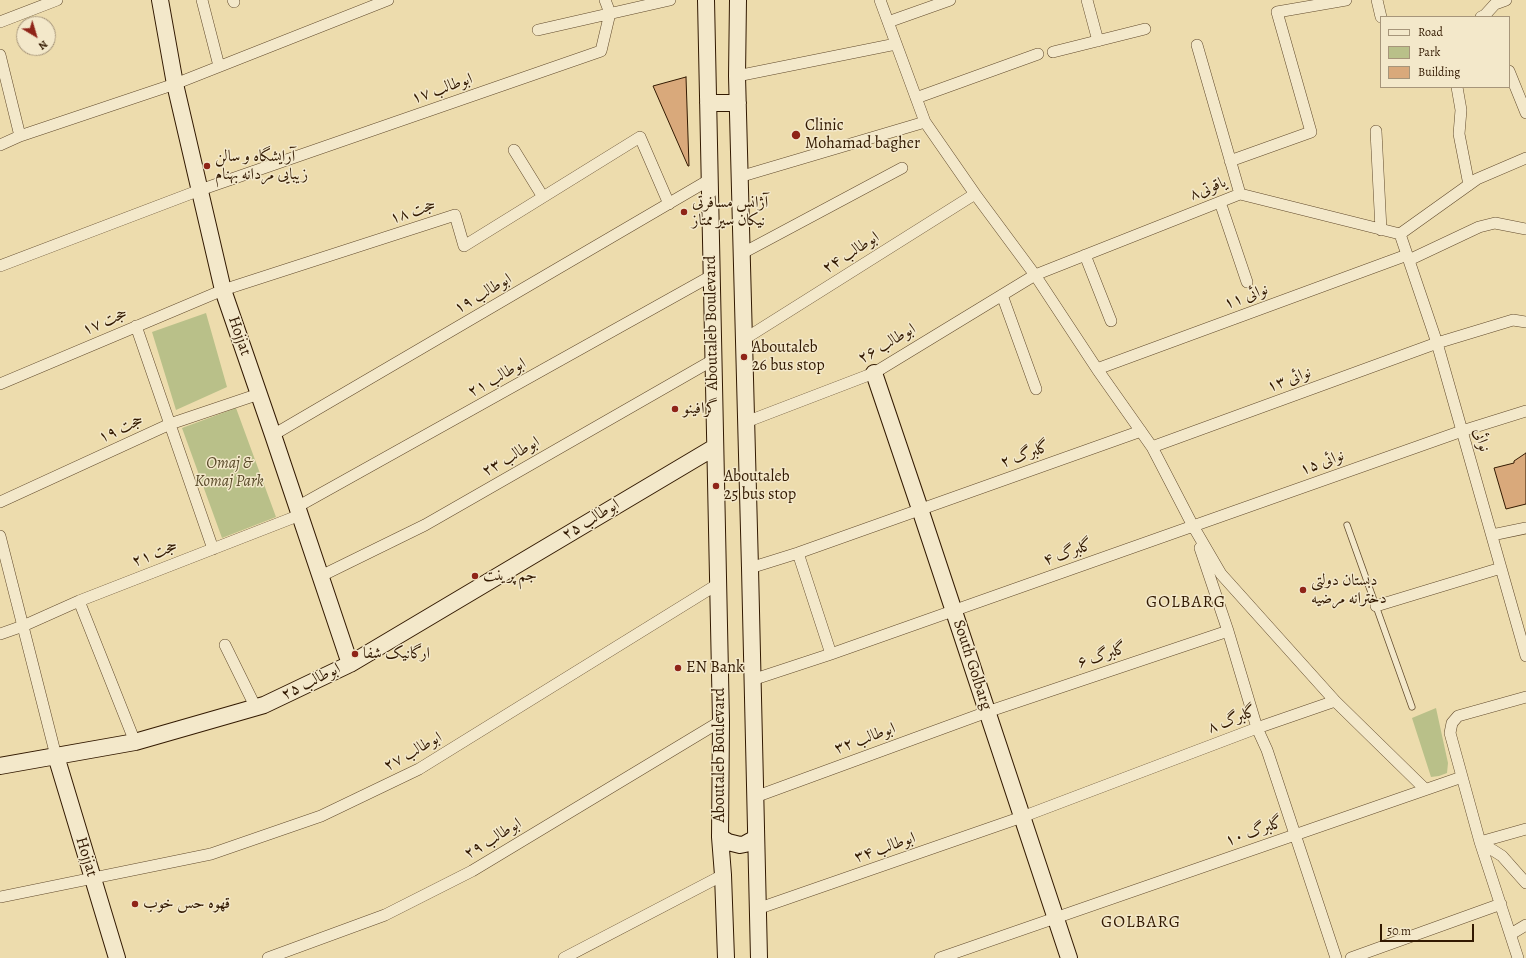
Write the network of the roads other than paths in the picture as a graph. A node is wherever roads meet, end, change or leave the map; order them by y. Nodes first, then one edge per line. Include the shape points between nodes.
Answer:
1 (57, 0) edge
2 (160, 0) edge
3 (202, 0) edge
4 (388, 0) edge
5 (606, 0) edge
6 (670, 0) edge
7 (706, 0) edge
8 (738, 0) edge
9 (880, 0) edge
10 (950, 0) edge
11 (1087, 0) edge
12 (1346, 0) edge
13 (1377, 0) edge
14 (1506, 0) edge
15 (1491, 4) edge
16 (610, 13) junction
17 (1381, 16) edge
18 (1483, 16) edge
19 (0, 22) edge
20 (888, 22) junction
21 (1145, 29) dead end
22 (538, 30) dead end
23 (1098, 40) junction
24 (896, 44) junction
25 (1197, 45) dead end
26 (1053, 52) dead end
27 (1038, 54) dead end
28 (0, 55) edge
29 (219, 66) junction
30 (1510, 73) edge
31 (737, 76) junction
32 (175, 84) junction
33 (1461, 88) edge
34 (916, 98) junction
35 (708, 103) junction
36 (738, 103) junction
37 (1526, 113) edge
38 (925, 122) junction
39 (1376, 131) dead end
40 (20, 136) junction
41 (0, 145) edge
42 (514, 150) dead end
43 (1526, 158) edge
44 (1230, 161) junction
45 (902, 168) dead end
46 (739, 177) junction
47 (709, 180) junction
48 (1473, 182) junction
49 (200, 190) junction
50 (975, 194) junction
51 (1240, 194) junction
52 (543, 197) junction
53 (1220, 202) junction
54 (669, 204) junction
55 (1526, 229) edge
56 (1381, 230) junction
57 (1400, 234) junction
58 (741, 254) junction
59 (1085, 255) junction
60 (1408, 257) junction
61 (0, 266) edge
62 (1034, 275) junction
63 (711, 276) junction
64 (1247, 282) dead end
65 (223, 290) junction
66 (1002, 295) junction
67 (1111, 321) dead end
68 (1526, 322) edge
69 (136, 326) junction
70 (744, 340) junction
71 (1437, 343) junction
72 (713, 360) junction
73 (1097, 370) junction
74 (874, 373) junction
75 (0, 384) edge
76 (1036, 389) dead end
77 (259, 394) junction
78 (1526, 411) edge
79 (746, 422) junction
80 (170, 424) junction
81 (1141, 431) junction
82 (1462, 431) junction
83 (273, 434) junction
84 (715, 447) junction
85 (1152, 447) junction
86 (0, 502) edge
87 (920, 509) junction
88 (299, 511) junction
89 (1347, 525) dead end
90 (1193, 526) junction
91 (1526, 528) edge
92 (1492, 535) junction
93 (0, 539) edge
94 (213, 549) junction
95 (798, 553) junction
96 (750, 568) junction
97 (1501, 568) junction
98 (321, 576) junction
99 (718, 584) junction
100 (79, 601) junction
101 (1376, 606) junction
102 (954, 610) junction
103 (23, 626) junction
104 (1228, 631) junction
105 (0, 634) edge
106 (225, 645) dead end
107 (831, 654) junction
108 (1526, 656) edge
109 (350, 664) junction
110 (752, 680) junction
111 (1526, 697) edge
112 (1335, 701) junction
113 (1412, 707) dead end
114 (256, 708) junction
115 (987, 712) junction
116 (721, 721) junction
117 (1257, 728) junction
118 (135, 742) junction
119 (56, 756) junction
120 (0, 766) edge
121 (1462, 777) junction
122 (1426, 789) junction
123 (755, 797) junction
124 (1022, 817) junction
125 (1526, 829) edge
126 (1295, 835) junction
127 (720, 837) junction
128 (756, 838) junction
129 (1480, 842) junction
130 (723, 875) junction
131 (92, 878) junction
132 (1526, 883) edge
133 (0, 897) edge
134 (1501, 904) junction
135 (757, 909) junction
136 (1056, 918) junction
137 (1526, 925) edge
138 (1510, 934) junction
139 (1365, 956) edge
140 (117, 958) edge
141 (268, 958) edge
142 (564, 958) edge
143 (726, 958) edge
144 (759, 958) edge
145 (940, 958) edge
146 (1069, 958) edge
147 (1336, 958) edge
148 (1351, 958) edge
149 (1518, 958) edge

1 - 19 street
2 - 32 street, Hojjat
3 - 29 street
4 - 29 street
5 - 16 street
6 - 16 street
7 - 35 street, Aboutaleb Boulevard
8 - 31 street, Aboutaleb Boulevard
9 - 20 street
10 - 20 street
11 - 23 street
12 - 44 street via 1277,12 1311,132
13 - 17 street
14 - 15 street
15 - 18 street
16 - 22 street
16 - 49 street, ابوطالب ۱۷ via 601,51
20 - 24 street
21 - 23 street
23 - 26 street
24 - 31 street
24 - 34 street
25 - 44 street
27 - 34 street
28 - 40 street
29 - 32 street
30 - 37 street
31 - 36 street, Aboutaleb Boulevard
32 - 40 street
32 - 49 street, Hojjat
33 - 48 street via 1459,134
34 - 38 street
35 - 36 street
35 - 47 street, Aboutaleb Boulevard
36 - 46 street, Aboutaleb Boulevard
38 - 46 street
38 - 50 street
39 - 56 street
40 - 41 street
42 - 52 street
43 - 48 street
44 - 51 street
45 - 58 street
46 - 58 street, Aboutaleb Boulevard
47 - 54 street, ابوطالب ۱۹
47 - 63 street, Aboutaleb Boulevard
48 - 57 street
49 - 61 street
49 - 65 street, Hojjat
50 - 62 street
50 - 70 street, ابوطالب ۲۴
51 - 53 street, یاقوتی۸
51 - 56 street, یاقوتی۸
52 - 54 street, حجت ۱۸ via 640,137
52 - 65 street, حجت ۱۸ via 464,246 455,215
53 - 59 street, یاقوتی۸
53 - 64 street
54 - 83 street, ابوطالب ۱۹
55 - 60 street, نوائی ۱۱ via 1495,222
56 - 57 street, یاقوتی۸
57 - 60 street, نوائی
58 - 70 street, Aboutaleb Boulevard
59 - 62 street, یاقوتی۸
59 - 67 street
60 - 71 street, نوائی
60 - 73 street, نوائی ۱۱
62 - 66 street, ابوطالب ۲۶
62 - 73 street
63 - 72 street, Aboutaleb Boulevard
63 - 88 street, ابوطالب ۲۱
65 - 69 street, حجت ۱۷
65 - 77 street, Hojjat
66 - 74 street, ابوطالب ۲۶
66 - 76 street
68 - 71 street, نوائی ۱۳ via 1513,320
69 - 75 street, حجت ۱۷
69 - 80 street
70 - 79 street, Aboutaleb Boulevard
71 - 82 street, نوائی
71 - 85 street, نوائی ۱۳
72 - 84 street, Aboutaleb Boulevard
72 - 98 street, ابوطالب ۲۳ via 425,525
73 - 81 street
74 - 79 street, ابوطالب ۲۶
74 - 87 street, South Golbarg
77 - 80 street, حجت ۱۹
77 - 83 street, Hojjat
78 - 82 street, نوائی ۱۵
79 - 96 street, Aboutaleb Boulevard
80 - 86 street, حجت ۱۹
80 - 94 street
81 - 85 street
81 - 87 street, گلبرگ ۲
82 - 90 street, نوائی ۱۵
82 - 92 street, نوائی
83 - 88 street, Hojjat
84 - 99 street, Aboutaleb Boulevard
84 - 109 street, ابوطالب ۲۵
85 - 90 street
87 - 95 street, گلبرگ ۲
87 - 102 street, South Golbarg
88 - 94 street, حجت ۲۱
88 - 98 street, Hojjat
89 - 101 lane
90 - 102 street, گلبرگ ۴
90 - 104 street
90 - 112 street via 1221,574
91 - 92 street
92 - 97 street, نوائی
93 - 103 street
94 - 100 street, حجت ۲۱
95 - 96 street, گلبرگ ۲
95 - 107 street
96 - 110 street, Aboutaleb Boulevard
97 - 101 street
97 - 108 street, نوائی
98 - 109 street, Hojjat
99 - 116 street, Aboutaleb Boulevard
99 - 131 street, ابوطالب ۲۷ via 419,769 321,816 211,854
100 - 103 street, حجت ۲۱
100 - 118 street
101 - 113 lane
102 - 107 street, گلبرگ ۴
102 - 115 street, South Golbarg
103 - 105 street, حجت ۲۱
103 - 119 street
104 - 115 street, گلبرگ ۶
104 - 117 street
106 - 114 street
107 - 110 street, گلبرگ ۴
109 - 114 street, ابوطالب ۲۵
110 - 123 street, Aboutaleb Boulevard
111 - 121 street via 1458,716 1452,723 1450,733
112 - 117 street, گلبرگ ۸
112 - 122 street
114 - 118 street, ابوطالب ۲۵
115 - 123 street, ابوطالب ۳۲
115 - 124 street, South Golbarg
116 - 127 street, Aboutaleb Boulevard
116 - 141 street, ابوطالب ۲۹ via 472,871 385,915
117 - 124 street, گلبرگ ۸
117 - 126 street via 1267,750
118 - 119 street, ابوطالب ۲۵
119 - 120 street, ابوطالب ۲۵
119 - 131 street, Hojjat
121 - 122 street, گلبرگ ۱۰
121 - 129 street
122 - 126 street, گلبرگ ۱۰
123 - 128 street, Aboutaleb Boulevard
124 - 135 street, ابوطالب ۳۴
124 - 136 street, South Golbarg
125 - 129 street
126 - 136 street, گلبرگ ۱۰
126 - 147 street
127 - 128 street via 740,845
127 - 130 street, Aboutaleb Boulevard
128 - 135 street, Aboutaleb Boulevard
129 - 132 street via 1502,856
129 - 134 street
130 - 142 street
130 - 143 street, Aboutaleb Boulevard
131 - 133 street, ابوطالب ۲۷
131 - 140 street, Hojjat
134 - 138 street
134 - 139 street
135 - 144 street, Aboutaleb Boulevard
136 - 145 street, گلبرگ ۱۰
136 - 146 street, South Golbarg
137 - 138 street
138 - 149 street
139 - 148 street

